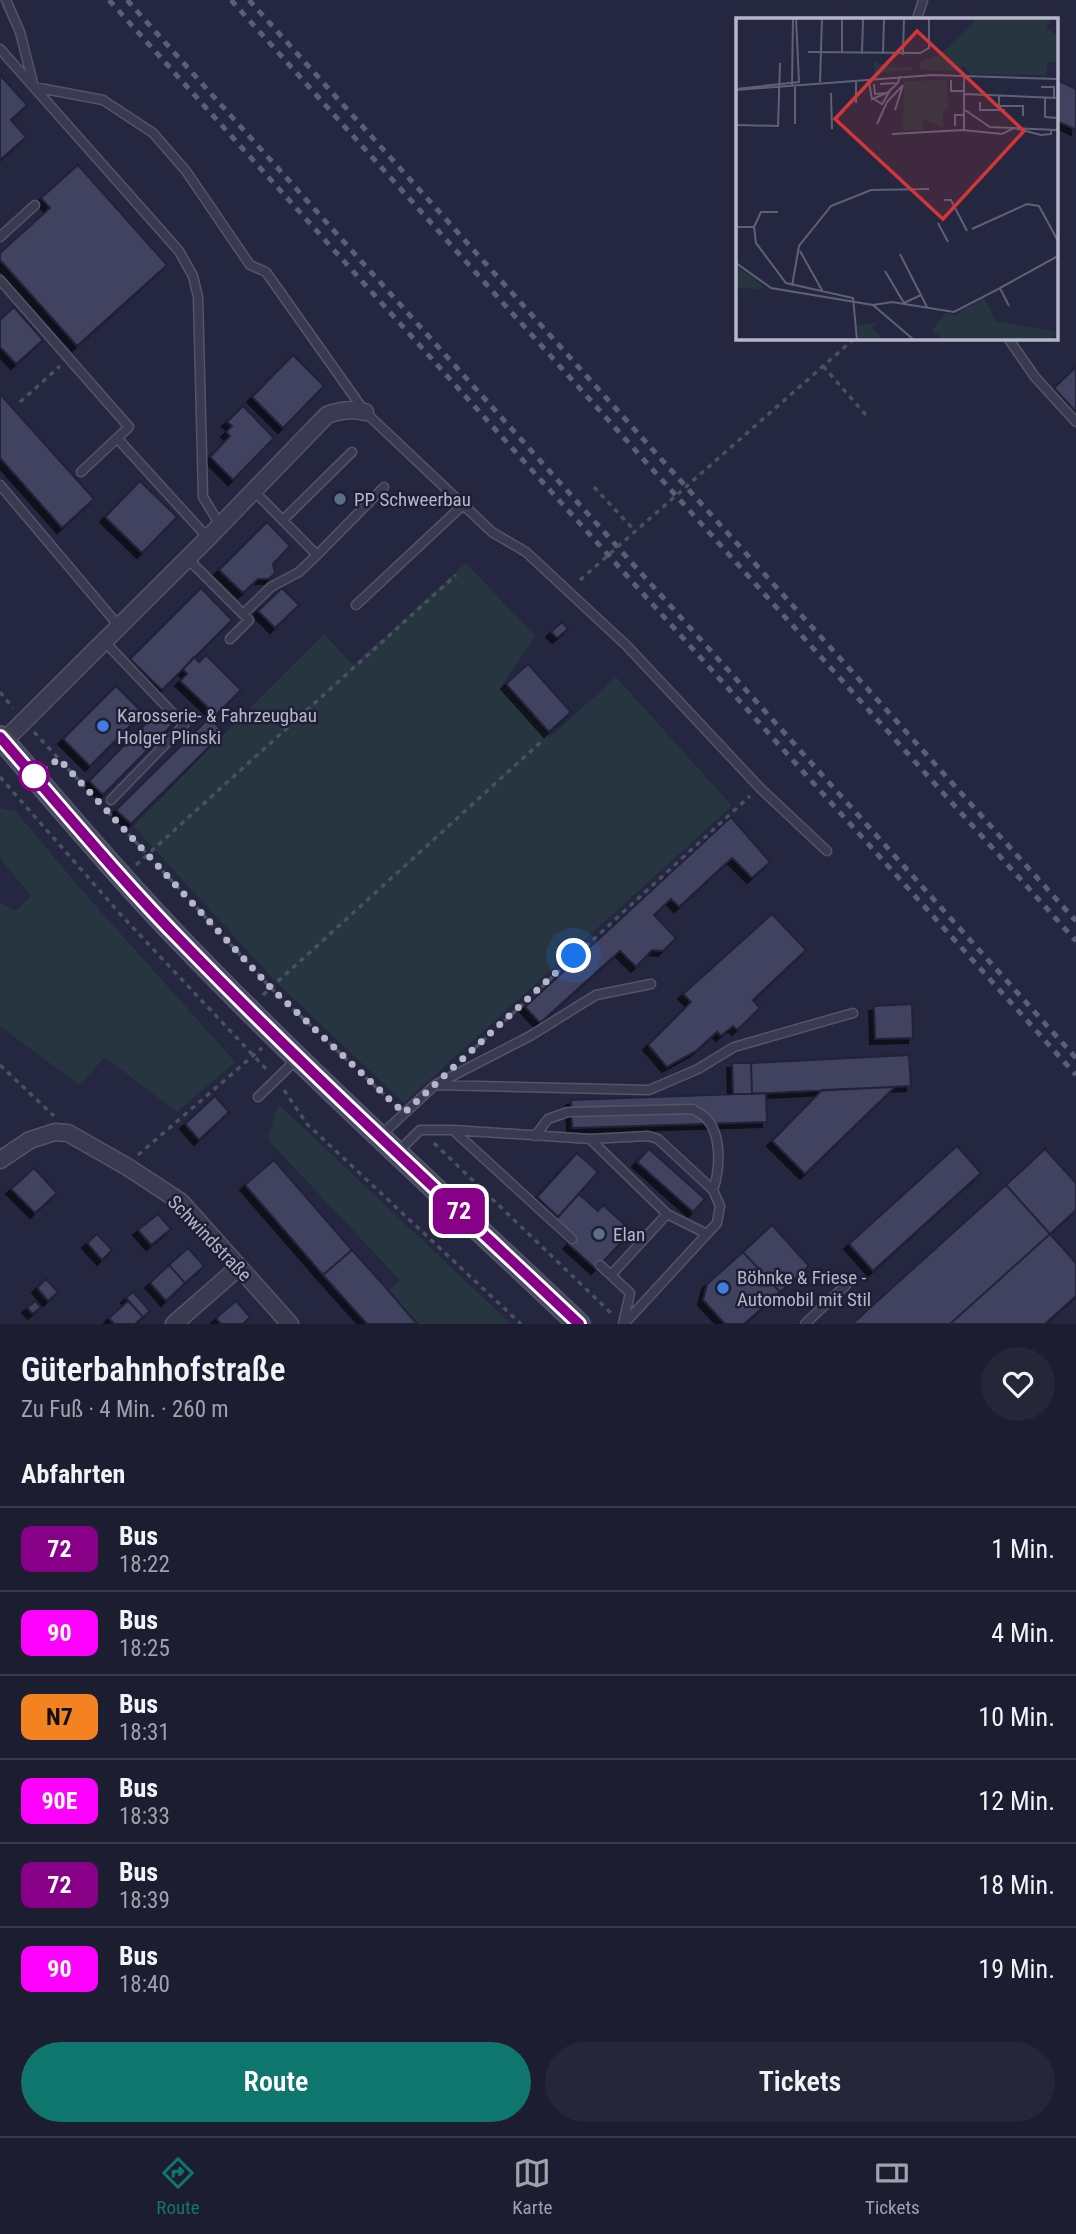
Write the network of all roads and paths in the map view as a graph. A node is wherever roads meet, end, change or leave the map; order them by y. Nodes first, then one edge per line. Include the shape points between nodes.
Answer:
1 (6, 0) edge
2 (923, 0) edge
3 (917, 18) edge
4 (0, 49) edge
5 (34, 88) junction
6 (36, 205) dead end
7 (0, 237) edge
8 (0, 280) edge
9 (853, 340) edge
10 (1009, 340) edge
11 (69, 358) junction
12 (823, 366) junction
13 (20, 402) dead end
14 (366, 412) junction
15 (866, 415) dead end
16 (1076, 422) edge
17 (117, 438) junction
18 (352, 452) dead end
19 (80, 472) dead end
20 (0, 485) edge
21 (384, 487) dead end
22 (594, 487) dead end
23 (254, 491) junction
24 (463, 505) junction
25 (283, 520) junction
26 (221, 525) junction
27 (635, 531) junction
28 (208, 538) junction
29 (317, 555) junction
30 (187, 558) junction
31 (456, 575) dead end
32 (580, 580) dead end
33 (356, 605) dead end
34 (243, 614) junction
35 (118, 625) junction
36 (230, 639) dead end
37 (103, 640) junction
38 (0, 692) edge
39 (24, 721) junction
40 (2, 739) edge
41 (542, 740) dead end
42 (0, 777) edge
43 (111, 800) dead end
44 (738, 805) dead end
45 (827, 851) dead end
46 (147, 855) junction
47 (122, 878) junction
48 (651, 984) dead end
49 (271, 988) junction
50 (249, 1009) junction
51 (853, 1013) dead end
52 (253, 1056) junction
53 (466, 1057) dead end
54 (298, 1058) junction
55 (0, 1065) edge
56 (276, 1078) junction
57 (435, 1085) junction
58 (258, 1097) dead end
59 (404, 1113) junction
60 (420, 1130) junction
61 (453, 1130) junction
62 (68, 1133) junction
63 (380, 1136) junction
64 (535, 1136) junction
65 (590, 1139) junction
66 (397, 1153) junction
67 (0, 1160) edge
68 (126, 1166) junction
69 (713, 1190) junction
70 (667, 1214) junction
71 (706, 1234) junction
72 (572, 1239) dead end
73 (600, 1265) dead end
74 (239, 1267) junction
75 (611, 1275) junction
76 (846, 1285) dead end
77 (613, 1315) dead end
78 (174, 1324) edge
79 (290, 1324) edge
80 (521, 1324) edge
81 (579, 1324) edge
82 (623, 1324) edge
83 (805, 1324) edge

1 - 5 lane via 20,32
2 - 3 lane
4 - 5 lane
5 - 14 lane via 103,100 153,133 186,171 250,265 266,272
5 - 26 lane via 179,251 193,276 198,297 202,498
6 - 7 lane
8 - 11 lane
9 - 12 path, bridge
10 - 16 lane
11 - 13 path
11 - 17 lane via 130,427
12 - 15 path
12 - 27 path, bridge
14 - 23 street via 352,409 327,415
14 - 24 lane
17 - 19 lane
17 - 28 lane
18 - 25 lane
20 - 35 lane
21 - 29 lane
22 - 27 path
23 - 25 lane
23 - 26 street
24 - 33 lane
24 - 45 lane via 492,532 526,552 627,646 761,789
25 - 29 lane
26 - 28 street
27 - 32 path, bridge
28 - 30 street
29 - 34 lane via 299,572 271,587
30 - 34 lane
30 - 35 street
31 - 46 path
34 - 36 lane via 249,620
35 - 37 street
37 - 39 street
37 - 43 lane via 184,725
38 - 39 path
39 - 40 street
39 - 46 path
40 - 47 main road
41 - 49 path
42 - 52 path
44 - 53 path
46 - 47 path
46 - 49 path
47 - 50 main road
48 - 57 lane via 596,995 530,1036
49 - 50 path
49 - 59 path
50 - 54 main road
51 - 57 lane via 734,1047 649,1090
52 - 56 path
52 - 68 path
54 - 56 lane
54 - 63 main road
55 - 62 path
56 - 58 lane
56 - 80 path via 307,1124
57 - 59 lane
59 - 63 lane
60 - 61 lane
60 - 66 lane
60 - 77 path
61 - 64 lane
61 - 72 lane
62 - 67 street via 30,1139
62 - 68 street, Schwindstraße
63 - 66 main road
64 - 65 lane
64 - 69 lane via 548,1119 568,1112 693,1109 714,1130 718,1175
65 - 69 lane via 658,1139
65 - 70 lane
66 - 81 main road
68 - 74 street, Schwindstraße via 181,1202
69 - 71 lane via 720,1206 717,1223
70 - 71 lane
70 - 75 lane
71 - 82 lane
73 - 75 lane
74 - 78 street
74 - 79 street, Schwindstraße
75 - 82 lane via 631,1293
76 - 83 lane

